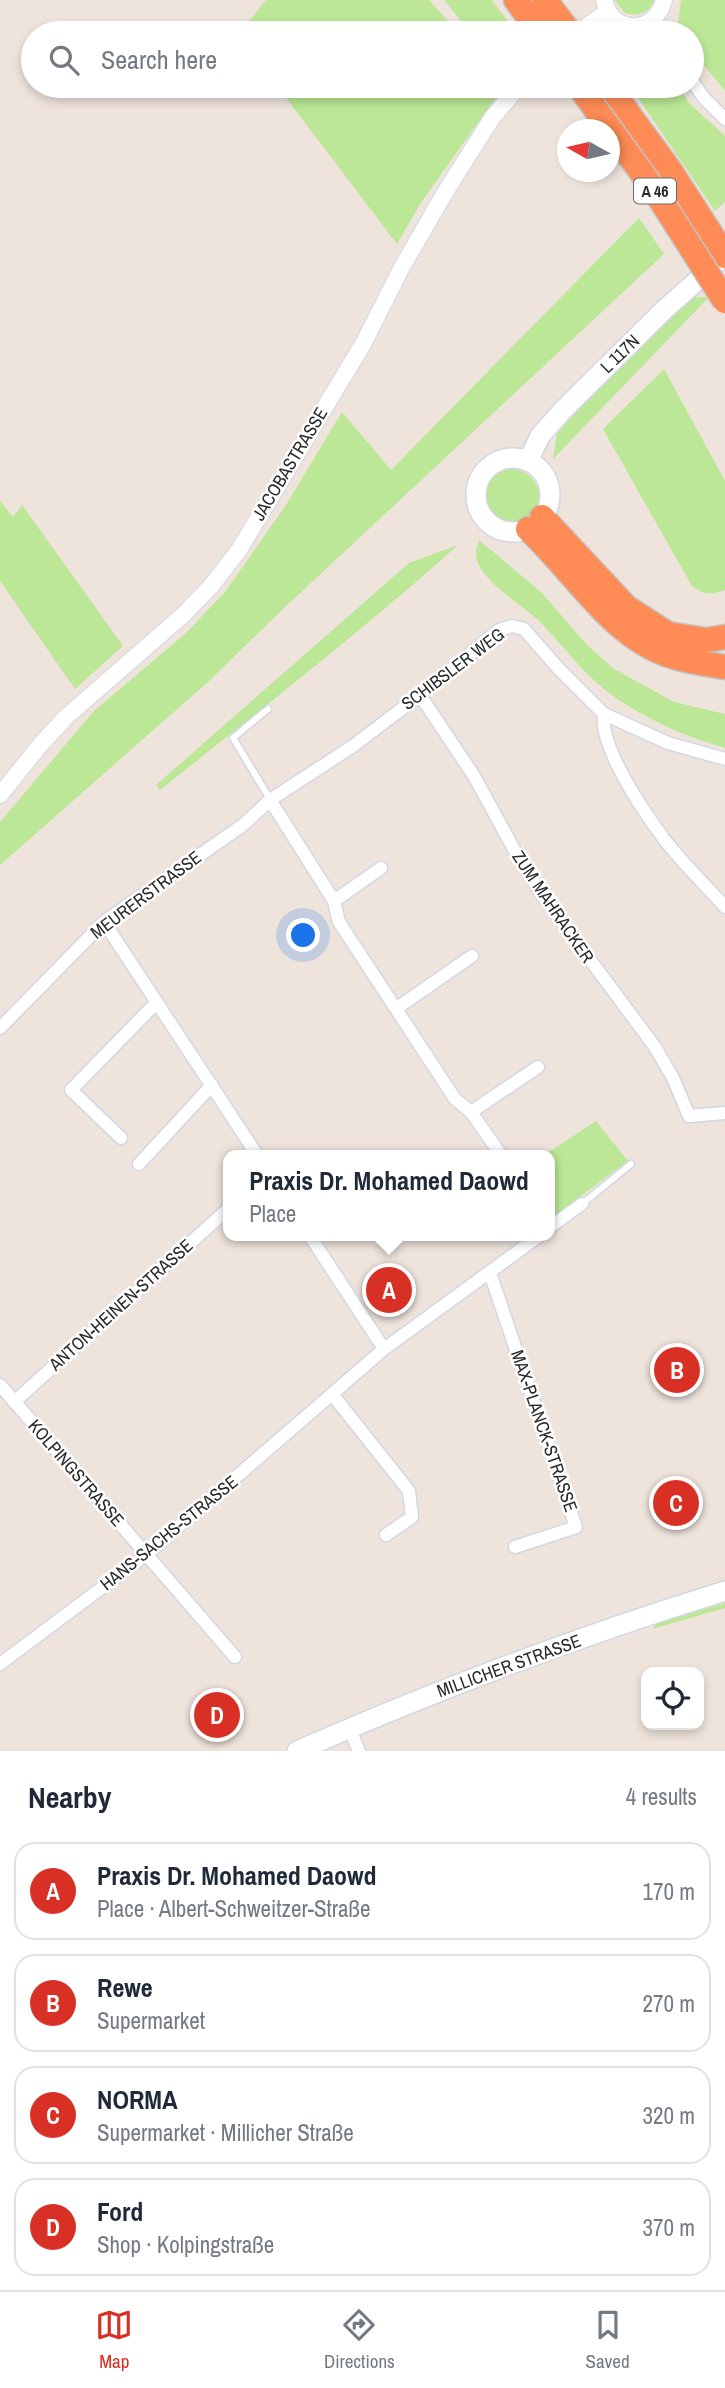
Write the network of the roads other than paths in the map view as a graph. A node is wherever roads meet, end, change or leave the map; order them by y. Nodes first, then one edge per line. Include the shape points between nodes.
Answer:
1 (516, 0) edge
2 (664, 0) edge
3 (606, 6) edge
4 (544, 17) edge
5 (590, 21) edge
6 (619, 21) edge
7 (655, 21) edge
8 (509, 98) edge
9 (588, 98) edge
10 (617, 98) edge
11 (704, 98) edge
12 (725, 119) edge
13 (725, 256) edge
14 (725, 301) edge
15 (528, 461) junction
16 (535, 523) junction
17 (725, 637) edge
18 (725, 667) edge
19 (420, 695) junction
20 (268, 709) dead end
21 (604, 714) junction
22 (725, 759) edge
23 (0, 796) edge
24 (270, 800) junction
25 (381, 868) dead end
26 (334, 901) junction
27 (725, 907) edge
28 (104, 922) junction
29 (472, 956) dead end
30 (157, 1002) junction
31 (397, 1008) junction
32 (0, 1028) edge
33 (538, 1067) dead end
34 (212, 1085) junction
35 (471, 1112) junction
36 (725, 1113) edge
37 (121, 1138) dead end
38 (254, 1150) edge
39 (498, 1150) edge
40 (139, 1164) dead end
41 (631, 1164) dead end
42 (582, 1204) joint
43 (223, 1214) edge
44 (555, 1223) edge
45 (313, 1241) edge
46 (532, 1241) edge
47 (490, 1273) junction
48 (384, 1349) junction
49 (0, 1385) edge
50 (332, 1394) junction
51 (14, 1402) junction
52 (386, 1535) dead end
53 (515, 1547) dead end
54 (147, 1554) junction
55 (725, 1591) edge
56 (236, 1657) dead end
57 (0, 1664) edge
58 (349, 1728) junction
59 (297, 1751) edge
60 (359, 1751) edge

1 - 4 highway
2 - 7 street
3 - 5 street
3 - 6 street
8 - 23 street, JACOBASTRASSE via 446,191 363,344 239,550 183,615 66,717
9 - 14 highway, A 46, bridge via 655,191
10 - 13 highway, A 46
11 - 12 street
13 - 15 main road, L 117N via 562,410 540,436
15 - 16 main road via 546,480 550,492 548,506
15 - 16 main road via 505,459 485,470 476,503 480,514 501,531 515,533
16 - 17 highway via 626,607 668,634 706,640
16 - 18 highway via 547,546 617,624 651,648 678,659
19 - 21 street, SCHIBSLER WEG via 499,630 512,625 531,635
19 - 24 street, SCHIBSLER WEG
19 - 36 street, ZUM MAHRACKER via 474,776 542,895 655,1047 689,1116
20 - 24 lane via 233,738
21 - 22 street via 668,743
21 - 27 street via 605,735 637,798 664,839
24 - 26 street
24 - 28 street, MEURERSTRASSE via 243,825
25 - 26 street
26 - 31 street via 339,922
28 - 30 street
28 - 32 street, MEURERSTRASSE
29 - 31 street
30 - 34 street
30 - 37 street via 71,1090
31 - 35 street via 455,1099
33 - 35 street
34 - 38 street
34 - 40 street
35 - 39 street
41 - 42 lane
42 - 44 street
43 - 51 street, ANTON-HEINEN-STRASSE
45 - 48 street
46 - 47 street, HANS-SACHS-STRASSE
47 - 48 street, HANS-SACHS-STRASSE
47 - 53 street, MAX-PLANCK-STRASSE via 576,1527
48 - 50 street, HANS-SACHS-STRASSE
49 - 51 street, KOLPINGSTRASSE
50 - 52 street via 409,1491 412,1517
50 - 54 street, HANS-SACHS-STRASSE
51 - 54 street, KOLPINGSTRASSE
54 - 56 street, KOLPINGSTRASSE
54 - 57 street, HANS-SACHS-STRASSE
55 - 58 main road, MILLICHER STRASSE via 555,1648
58 - 59 main road, MILLICHER STRASSE
58 - 60 street

